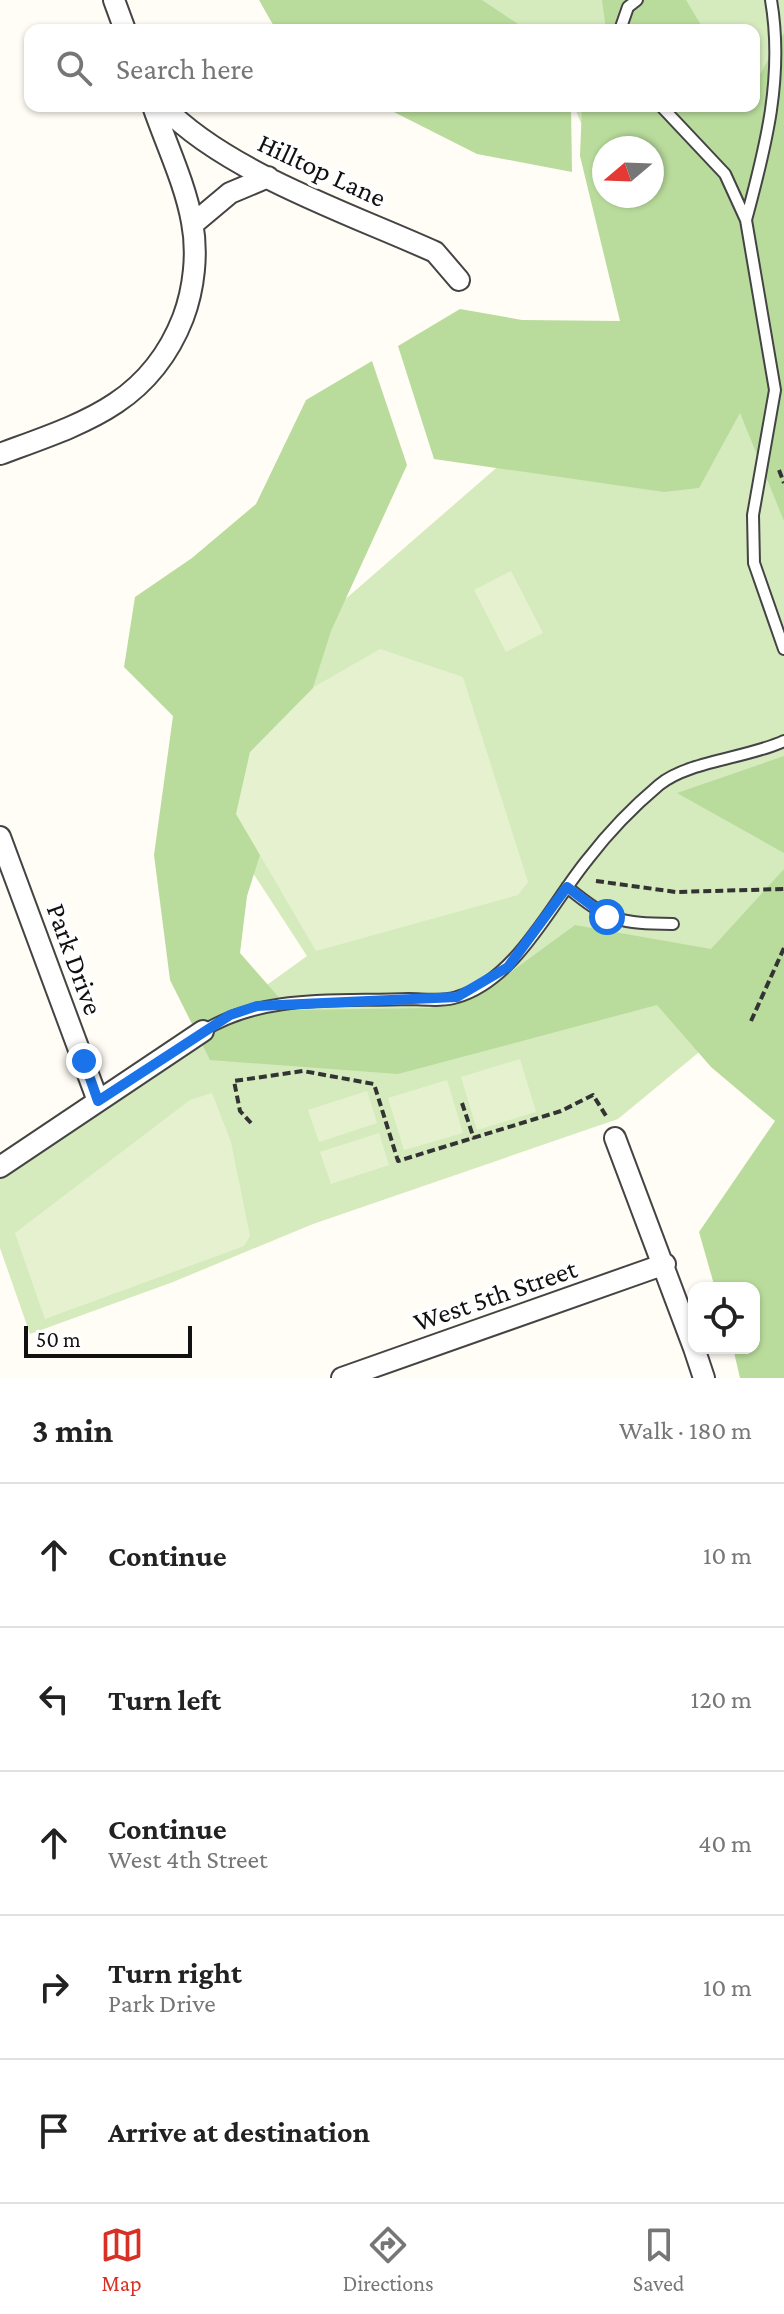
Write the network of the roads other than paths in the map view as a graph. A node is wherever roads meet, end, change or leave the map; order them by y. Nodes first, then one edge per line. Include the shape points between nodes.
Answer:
1 (114, 0) edge
2 (637, 0) edge
3 (771, 0) edge
4 (123, 24) edge
5 (622, 24) edge
6 (155, 112) edge
7 (170, 112) edge
8 (667, 112) edge
9 (268, 177) junction
10 (746, 220) junction
11 (193, 224) junction
12 (459, 280) dead end
13 (0, 454) edge
14 (784, 649) edge
15 (784, 741) edge
16 (0, 837) edge
17 (567, 887) junction
18 (673, 924) dead end
19 (203, 1031) joint
20 (98, 1101) junction
21 (615, 1133) road end
22 (0, 1167) edge
23 (665, 1264) junction
24 (688, 1331) edge
25 (696, 1354) edge
26 (342, 1378) edge
27 (704, 1378) edge

1 - 4 street
2 - 5 lane
3 - 10 lane via 779,34 776,107
6 - 11 street
7 - 9 street, Hilltop Lane via 209,144
8 - 10 lane via 725,174
9 - 11 street via 230,193
9 - 12 street, Hilltop Lane via 435,252
10 - 14 lane via 775,390 753,515 754,563
11 - 13 street via 193,293 157,370 125,399 84,423
15 - 17 lane via 672,775 589,857
16 - 20 street, Park Drive
17 - 18 lane via 607,917 624,923
17 - 19 lane via 508,967 457,997 257,1006
19 - 20 street
20 - 22 street
21 - 23 street
23 - 24 street
23 - 26 street, West 5th Street
25 - 27 street

